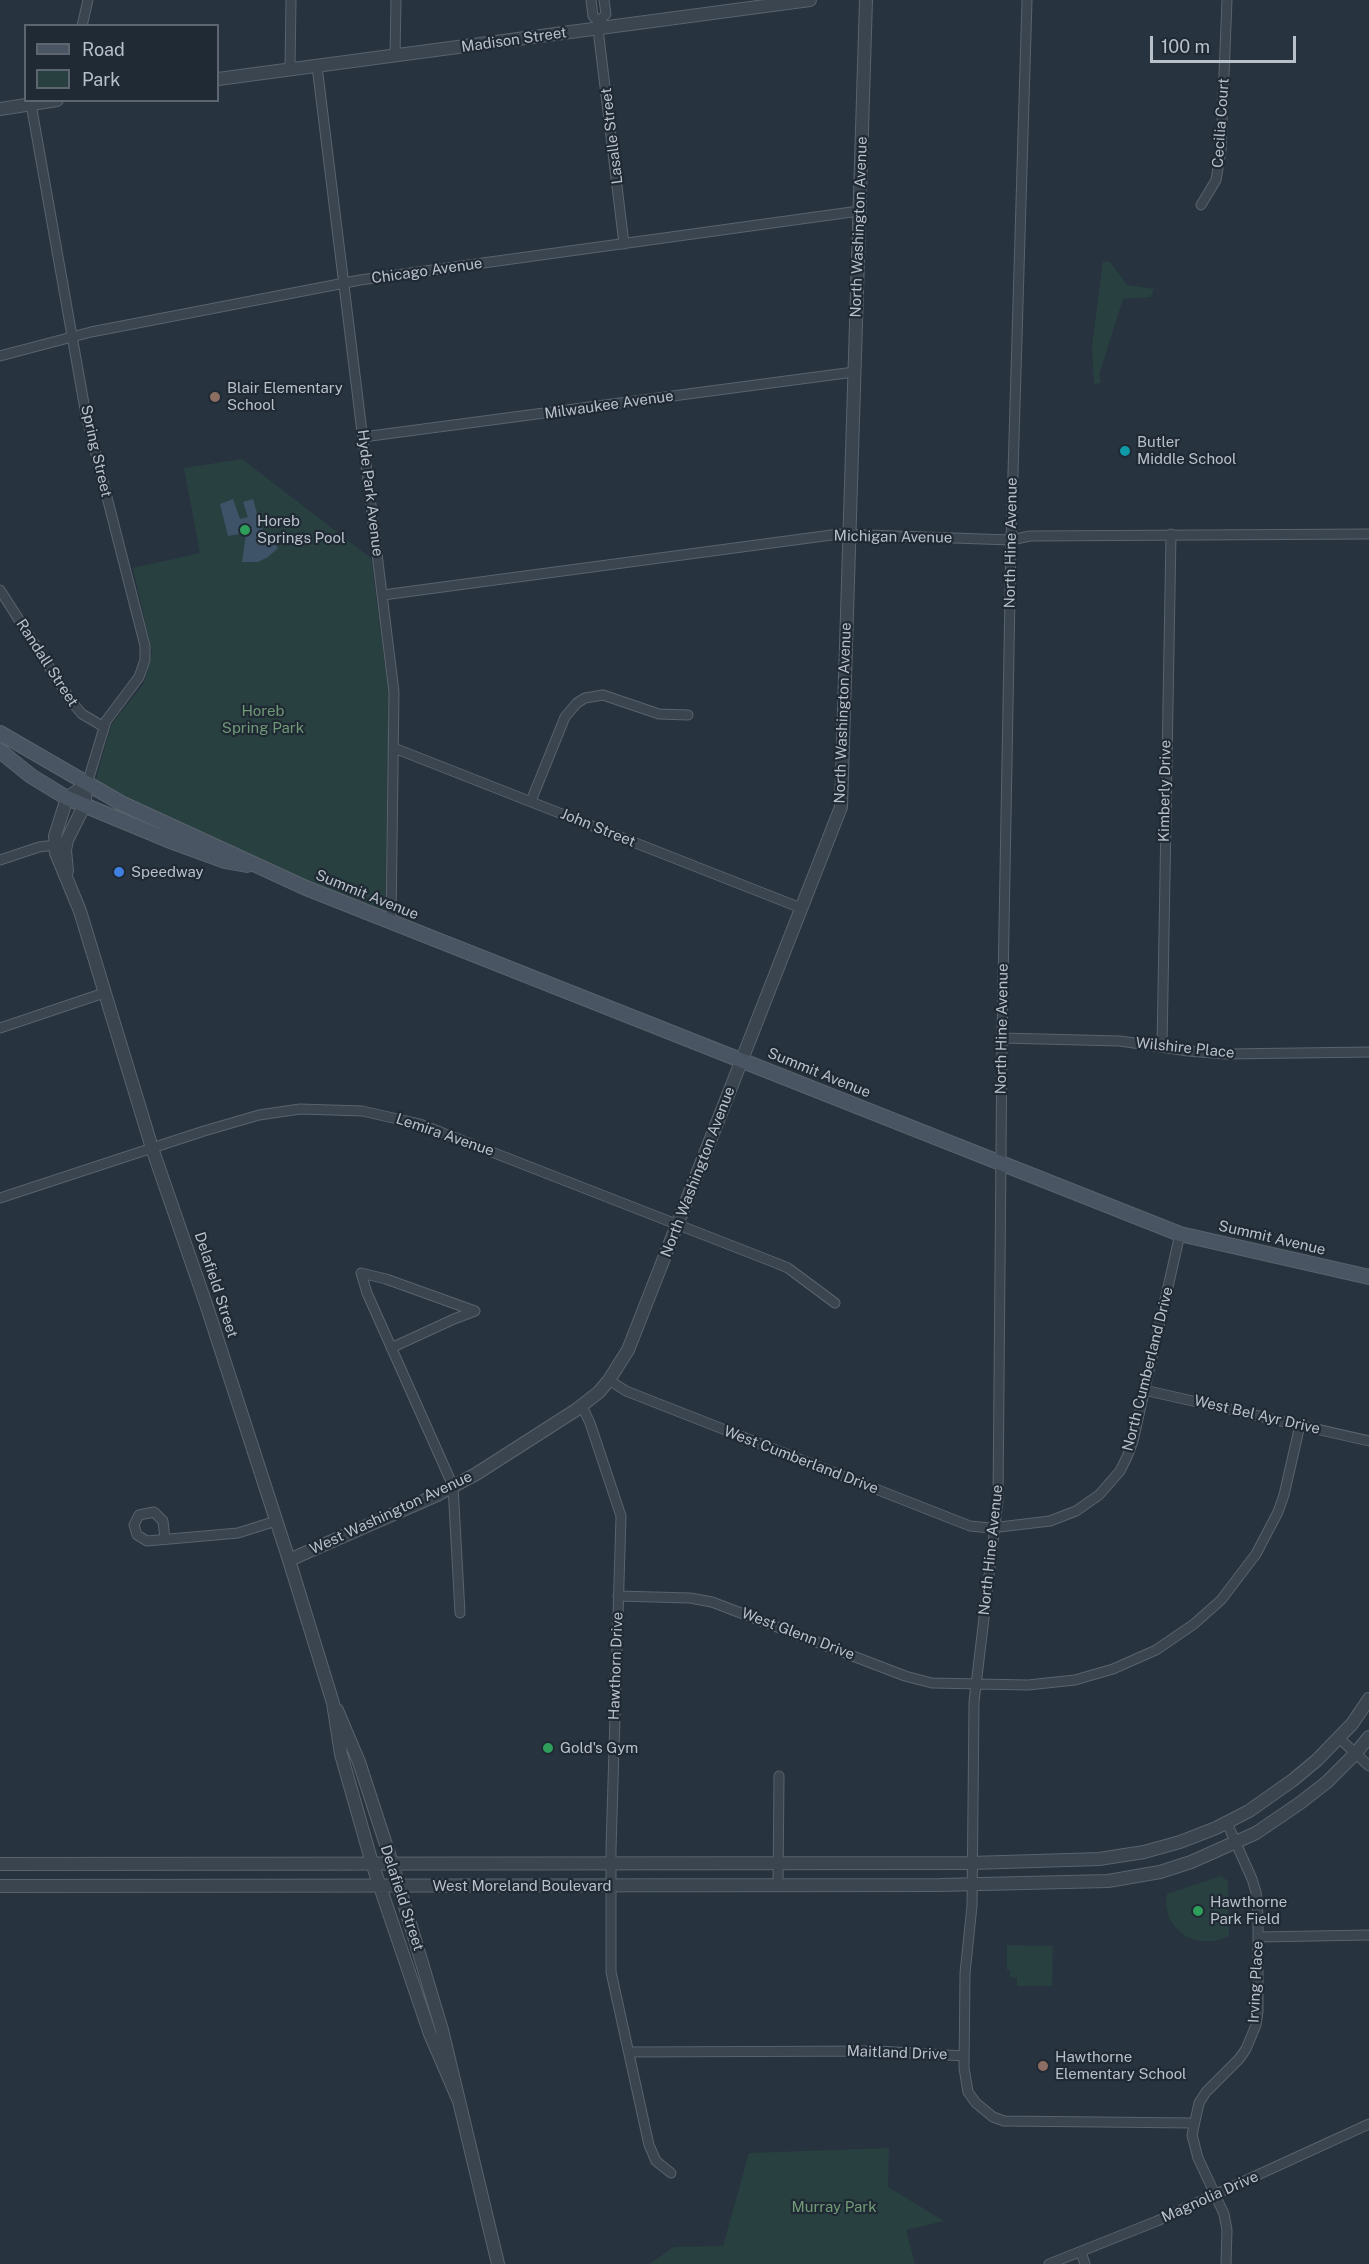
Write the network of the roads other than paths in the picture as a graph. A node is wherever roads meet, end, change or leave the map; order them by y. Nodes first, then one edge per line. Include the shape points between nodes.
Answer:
1 (88, 0) edge
2 (291, 0) edge
3 (396, 0) edge
4 (591, 0) edge
5 (604, 0) edge
6 (810, 0) edge
7 (866, 0) edge
8 (1027, 0) edge
9 (1227, 0) edge
10 (82, 24) edge
11 (598, 26) junction
12 (395, 56) junction
13 (317, 66) junction
14 (290, 70) junction
15 (219, 80) edge
16 (44, 102) edge
17 (31, 104) junction
18 (0, 109) edge
19 (1201, 204) dead end
20 (859, 212) junction
21 (624, 244) junction
22 (344, 283) junction
23 (73, 337) junction
24 (0, 356) edge
25 (854, 372) junction
26 (363, 438) junction
27 (850, 534) junction
28 (1171, 534) junction
29 (1369, 534) edge
30 (1011, 540) junction
31 (0, 590) edge
32 (384, 595) junction
33 (688, 715) dead end
34 (104, 728) junction
35 (0, 733) edge
36 (394, 748) junction
37 (0, 752) edge
38 (87, 783) junction
39 (66, 798) junction
40 (531, 801) junction
41 (84, 806) junction
42 (55, 845) junction
43 (0, 860) edge
44 (267, 869) junction
45 (67, 877) junction
46 (801, 908) junction
47 (391, 922) junction
48 (104, 993) junction
49 (0, 1028) edge
50 (1002, 1038) junction
51 (1162, 1047) junction
52 (1369, 1052) edge
53 (742, 1060) junction
54 (152, 1148) junction
55 (1002, 1164) junction
56 (0, 1198) edge
57 (677, 1224) junction
58 (1180, 1234) junction
59 (1369, 1277) edge
60 (835, 1303) dead end
61 (392, 1348) junction
62 (609, 1380) junction
63 (1144, 1390) junction
64 (582, 1406) junction
65 (1300, 1425) junction
66 (1369, 1441) edge
67 (453, 1486) junction
68 (276, 1521) junction
69 (996, 1527) junction
70 (165, 1539) dead end
71 (289, 1560) junction
72 (618, 1596) junction
73 (460, 1613) dead end
74 (976, 1684) junction
75 (1369, 1699) edge
76 (333, 1703) junction
77 (1369, 1737) edge
78 (1339, 1738) junction
79 (1355, 1754) junction
80 (359, 1762) junction
81 (1369, 1766) edge
82 (345, 1767) junction
83 (779, 1776) dead end
84 (374, 1808) junction
85 (358, 1814) junction
86 (1227, 1823) junction
87 (1237, 1842) junction
88 (290, 1863) junction
89 (372, 1863) junction
90 (392, 1863) junction
91 (460, 1863) junction
92 (533, 1863) junction
93 (611, 1863) junction
94 (930, 1863) junction
95 (971, 1863) junction
96 (0, 1864) edge
97 (114, 1864) junction
98 (236, 1864) junction
99 (778, 1864) junction
100 (972, 1884) junction
101 (290, 1885) junction
102 (929, 1885) junction
103 (0, 1886) edge
104 (114, 1886) junction
105 (236, 1886) junction
106 (380, 1886) junction
107 (398, 1886) junction
108 (461, 1886) junction
109 (532, 1886) junction
110 (611, 1886) junction
111 (778, 1886) junction
112 (413, 1934) junction
113 (1369, 1935) edge
114 (1258, 1937) junction
115 (398, 1940) junction
116 (436, 2032) junction
117 (628, 2052) junction
118 (964, 2056) junction
119 (1193, 2123) junction
120 (1369, 2124) edge
121 (671, 2173) dead end
122 (1215, 2195) junction
123 (1081, 2252) junction
124 (498, 2264) edge
125 (1049, 2264) edge
126 (1085, 2264) edge
127 (1226, 2264) edge

1 - 10 street
2 - 14 street
3 - 12 street
4 - 11 street
5 - 11 street via 606,14
6 - 11 street, Madison Street
7 - 20 street, North Washington Avenue
8 - 30 street, North Hine Avenue
9 - 19 street, Cecilia Court via 1221,150 1216,180
11 - 12 street, Madison Street
11 - 21 street, Lasalle Street
12 - 13 street, Madison Street
13 - 14 street, Madison Street
13 - 22 street, Hyde Park Avenue
14 - 15 street, Madison Street
16 - 17 street
17 - 18 street
17 - 23 street, Spring Street
20 - 21 street, Chicago Avenue
20 - 25 street, North Washington Avenue
21 - 22 street, Chicago Avenue
22 - 23 street, Chicago Avenue
22 - 26 street, Hyde Park Avenue
23 - 24 street, Chicago Avenue
23 - 34 street, Spring Street via 93,447 145,646 139,677 114,708
25 - 26 street, Milwaukee Avenue
25 - 27 street, North Washington Avenue
26 - 32 street, Hyde Park Avenue
27 - 30 street, Michigan Avenue
27 - 32 street, Michigan Avenue
27 - 46 street, North Washington Avenue via 841,807
28 - 29 street, Michigan Avenue
28 - 30 street, Michigan Avenue via 1030,536
28 - 51 street, Kimberly Drive
30 - 50 street, North Hine Avenue
31 - 34 street, Randall Street via 70,701
32 - 36 street, Hyde Park Avenue via 394,692
33 - 40 street via 659,714 603,695 585,698 565,717
34 - 38 street, Spring Street
35 - 38 main road
36 - 40 street, John Street
36 - 47 street, Hyde Park Avenue
37 - 39 main road
38 - 39 street
38 - 41 street, Delafield Street
38 - 44 main road, Summit Avenue
39 - 41 main road, Summit Avenue
39 - 42 street
40 - 46 street, John Street
41 - 44 main road, Summit Avenue via 225,861
41 - 45 street, Delafield Street via 67,840
42 - 43 street
42 - 45 street, Delafield Street
44 - 47 main road, Summit Avenue
45 - 48 street, Delafield Street
46 - 53 street, North Washington Avenue
47 - 53 main road, Summit Avenue
48 - 49 street
48 - 54 street, Delafield Street
50 - 51 street, Wilshire Place via 1120,1041
50 - 55 street, North Hine Avenue
51 - 52 street, Wilshire Place via 1226,1054
53 - 55 main road, Summit Avenue
53 - 57 street, North Washington Avenue
54 - 56 street, Lemira Avenue
54 - 57 street, Lemira Avenue via 275,1112 362,1111 430,1128
54 - 68 street, Delafield Street
55 - 58 main road, Summit Avenue
55 - 69 street, North Hine Avenue
57 - 60 street, Lemira Avenue via 788,1268
57 - 62 street, North Washington Avenue via 628,1350
58 - 59 main road, Summit Avenue
58 - 63 street, North Cumberland Drive
61 - 61 street via 361,1273 475,1311 454,1319
61 - 67 street
62 - 64 street, West Washington Avenue
62 - 69 street, West Cumberland Drive via 626,1391 957,1521
63 - 65 street, West Bel Ayr Drive
63 - 69 street, North Cumberland Drive via 1127,1457 1099,1495 1062,1517
64 - 67 street, West Washington Avenue
64 - 72 street, Hawthorn Drive via 620,1509
65 - 66 street, West Bel Ayr Drive
65 - 74 street, West Glenn Drive via 1284,1495 1264,1541 1239,1579 1194,1624 1156,1650 1098,1674 1040,1685
67 - 71 street, West Washington Avenue
67 - 73 street
68 - 70 street via 238,1533
68 - 71 street, Delafield Street
69 - 74 street, North Hine Avenue
71 - 76 street, Delafield Street
72 - 74 street, West Glenn Drive via 712,1602 905,1676 941,1684
72 - 93 street, Hawthorn Drive
74 - 95 street, North Hine Avenue
75 - 78 street, West Moreland Boulevard
76 - 80 street, Delafield Street
76 - 82 street, Delafield Street
77 - 79 street, West Moreland Boulevard
78 - 79 street
78 - 86 street, West Moreland Boulevard via 1293,1780
79 - 81 street
79 - 87 street, West Moreland Boulevard via 1300,1803
80 - 82 street
80 - 84 street, Delafield Street
82 - 85 street, Delafield Street
83 - 99 street
84 - 85 street
84 - 90 street, Delafield Street
85 - 89 street, Delafield Street
86 - 87 street, Irving Place
86 - 95 street, West Moreland Boulevard via 1180,1842 1122,1856 1070,1862
87 - 100 street, West Moreland Boulevard via 1191,1862 1129,1878
87 - 114 street, Irving Place via 1256,1892
88 - 89 street, West Moreland Boulevard
88 - 98 street, West Moreland Boulevard
88 - 101 street
89 - 90 street, West Moreland Boulevard
89 - 106 street, Delafield Street
90 - 91 street, West Moreland Boulevard
90 - 107 street, Delafield Street
91 - 92 street, West Moreland Boulevard
91 - 108 street
92 - 93 street, West Moreland Boulevard
92 - 109 street
93 - 99 street, West Moreland Boulevard
93 - 110 street, Hawthorn Drive
94 - 95 street, West Moreland Boulevard
94 - 99 street, West Moreland Boulevard
94 - 102 street
95 - 100 street, North Hine Avenue
96 - 97 street, West Moreland Boulevard
97 - 98 street, West Moreland Boulevard
97 - 104 street
98 - 105 street
99 - 111 street
100 - 102 street, West Moreland Boulevard
100 - 118 street, North Hine Avenue
101 - 105 street, West Moreland Boulevard
101 - 106 street, West Moreland Boulevard
102 - 111 street, West Moreland Boulevard
103 - 104 street, West Moreland Boulevard
104 - 105 street, West Moreland Boulevard
106 - 107 street, West Moreland Boulevard
106 - 115 street, Delafield Street
107 - 108 street, West Moreland Boulevard
107 - 112 street, Delafield Street
108 - 109 street, West Moreland Boulevard
109 - 110 street, West Moreland Boulevard
110 - 111 street, West Moreland Boulevard
110 - 117 street, Hawthorn Drive via 611,1972
112 - 115 street
112 - 116 street, Delafield Street
113 - 114 street
114 - 119 street, Irving Place via 1258,2012 1252,2037 1239,2059 1206,2092
115 - 116 street, Delafield Street
116 - 124 street, Delafield Street via 455,2077
117 - 118 street, Maitland Drive via 878,2050
117 - 121 street, Hawthorn Drive via 653,2156
118 - 119 street, Maitland Drive via 968,2092 983,2111 999,2120
119 - 122 street, Irving Place via 1193,2146
120 - 122 street, Magnolia Drive
122 - 123 street, Magnolia Drive
122 - 127 street, Irving Place via 1227,2230
123 - 125 street, Magnolia Drive
123 - 126 street

